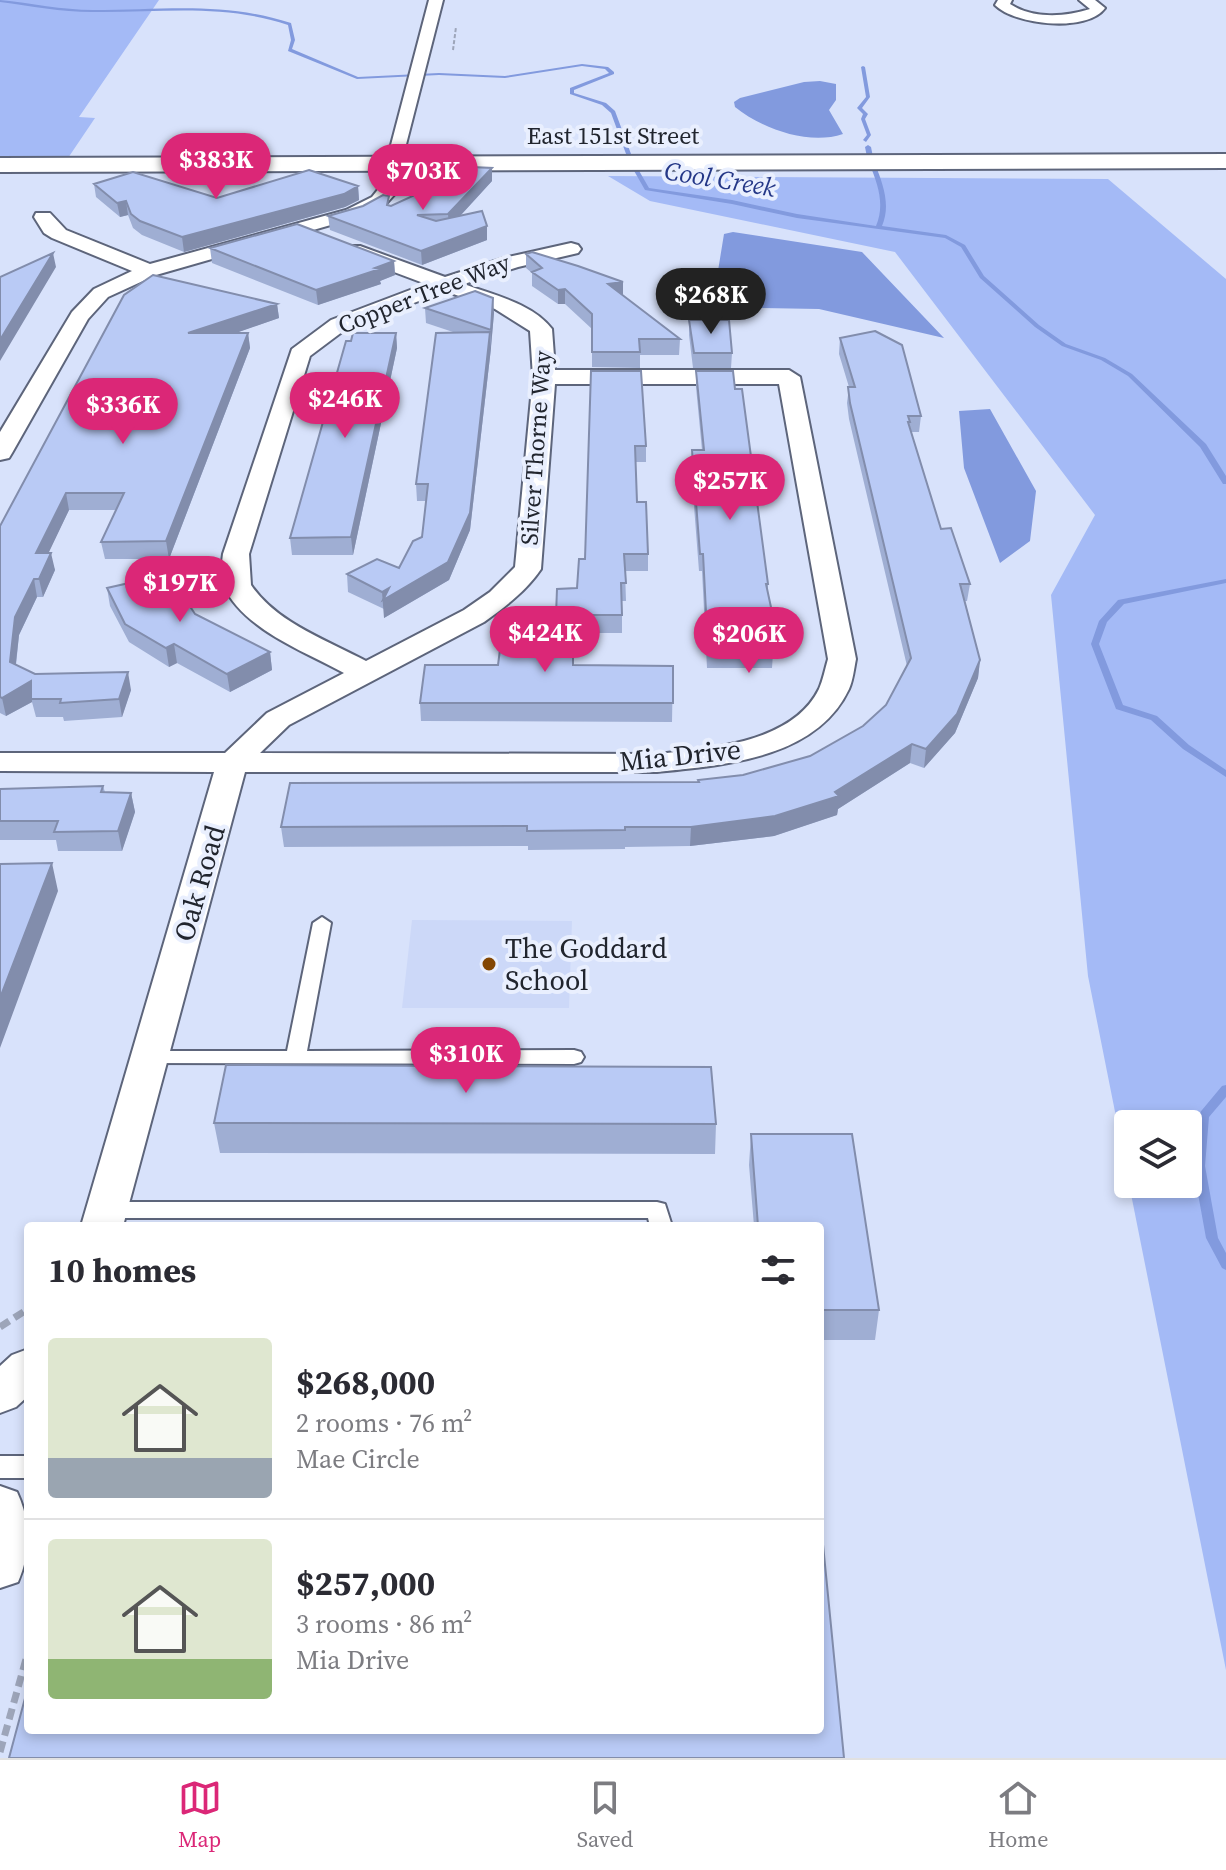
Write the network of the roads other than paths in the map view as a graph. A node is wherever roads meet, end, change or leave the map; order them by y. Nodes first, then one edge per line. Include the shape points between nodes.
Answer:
1 (436, 0) edge
2 (1005, 0) edge
3 (1086, 0) edge
4 (1226, 161) edge
5 (392, 164) junction
6 (0, 165) edge
7 (43, 217) dead end
8 (300, 229) junction
9 (571, 249) dead end
10 (149, 271) junction
11 (446, 284) junction
12 (544, 377) junction
13 (0, 453) edge
14 (365, 672) junction
15 (0, 762) edge
16 (232, 763) junction
17 (322, 923) dead end
18 (574, 1057) dead end
19 (149, 1058) junction
20 (296, 1058) junction
21 (104, 1218) edge
22 (233, 1218) edge
23 (660, 1222) edge
24 (24, 1372) edge
25 (0, 1394) edge
26 (0, 1467) edge
27 (24, 1467) edge
28 (0, 1507) edge
29 (0, 1566) edge

1 - 5 street
2 - 3 street via 1002,5 1015,13 1060,18 1095,12 1095,4
4 - 5 street, East 151st Street
5 - 6 street, East 151st Street
5 - 8 street via 389,191 374,204
7 - 10 street via 59,234
8 - 10 street
8 - 11 street, Silver Thorne Way
9 - 11 street, Copper Tree Way via 510,260
10 - 13 street via 90,302
11 - 12 street, Silver Thorne Way via 519,313 541,329
11 - 14 street, Copper Tree Way via 339,325 300,354 236,554 235,583 248,602
12 - 14 street, Silver Thorne Way via 528,569 474,616
12 - 16 street, Mia Drive via 789,377 842,659 840,681 829,703 803,725 742,751 657,763
14 - 16 street, Silver Thorne Way via 278,719
15 - 16 street
16 - 19 street, Oak Road
17 - 20 lane
18 - 20 lane
19 - 20 lane
19 - 21 street, Oak Road
21 - 22 lane
22 - 23 lane via 657,1210
24 - 25 street
26 - 27 lane
28 - 29 street via 5,1534

